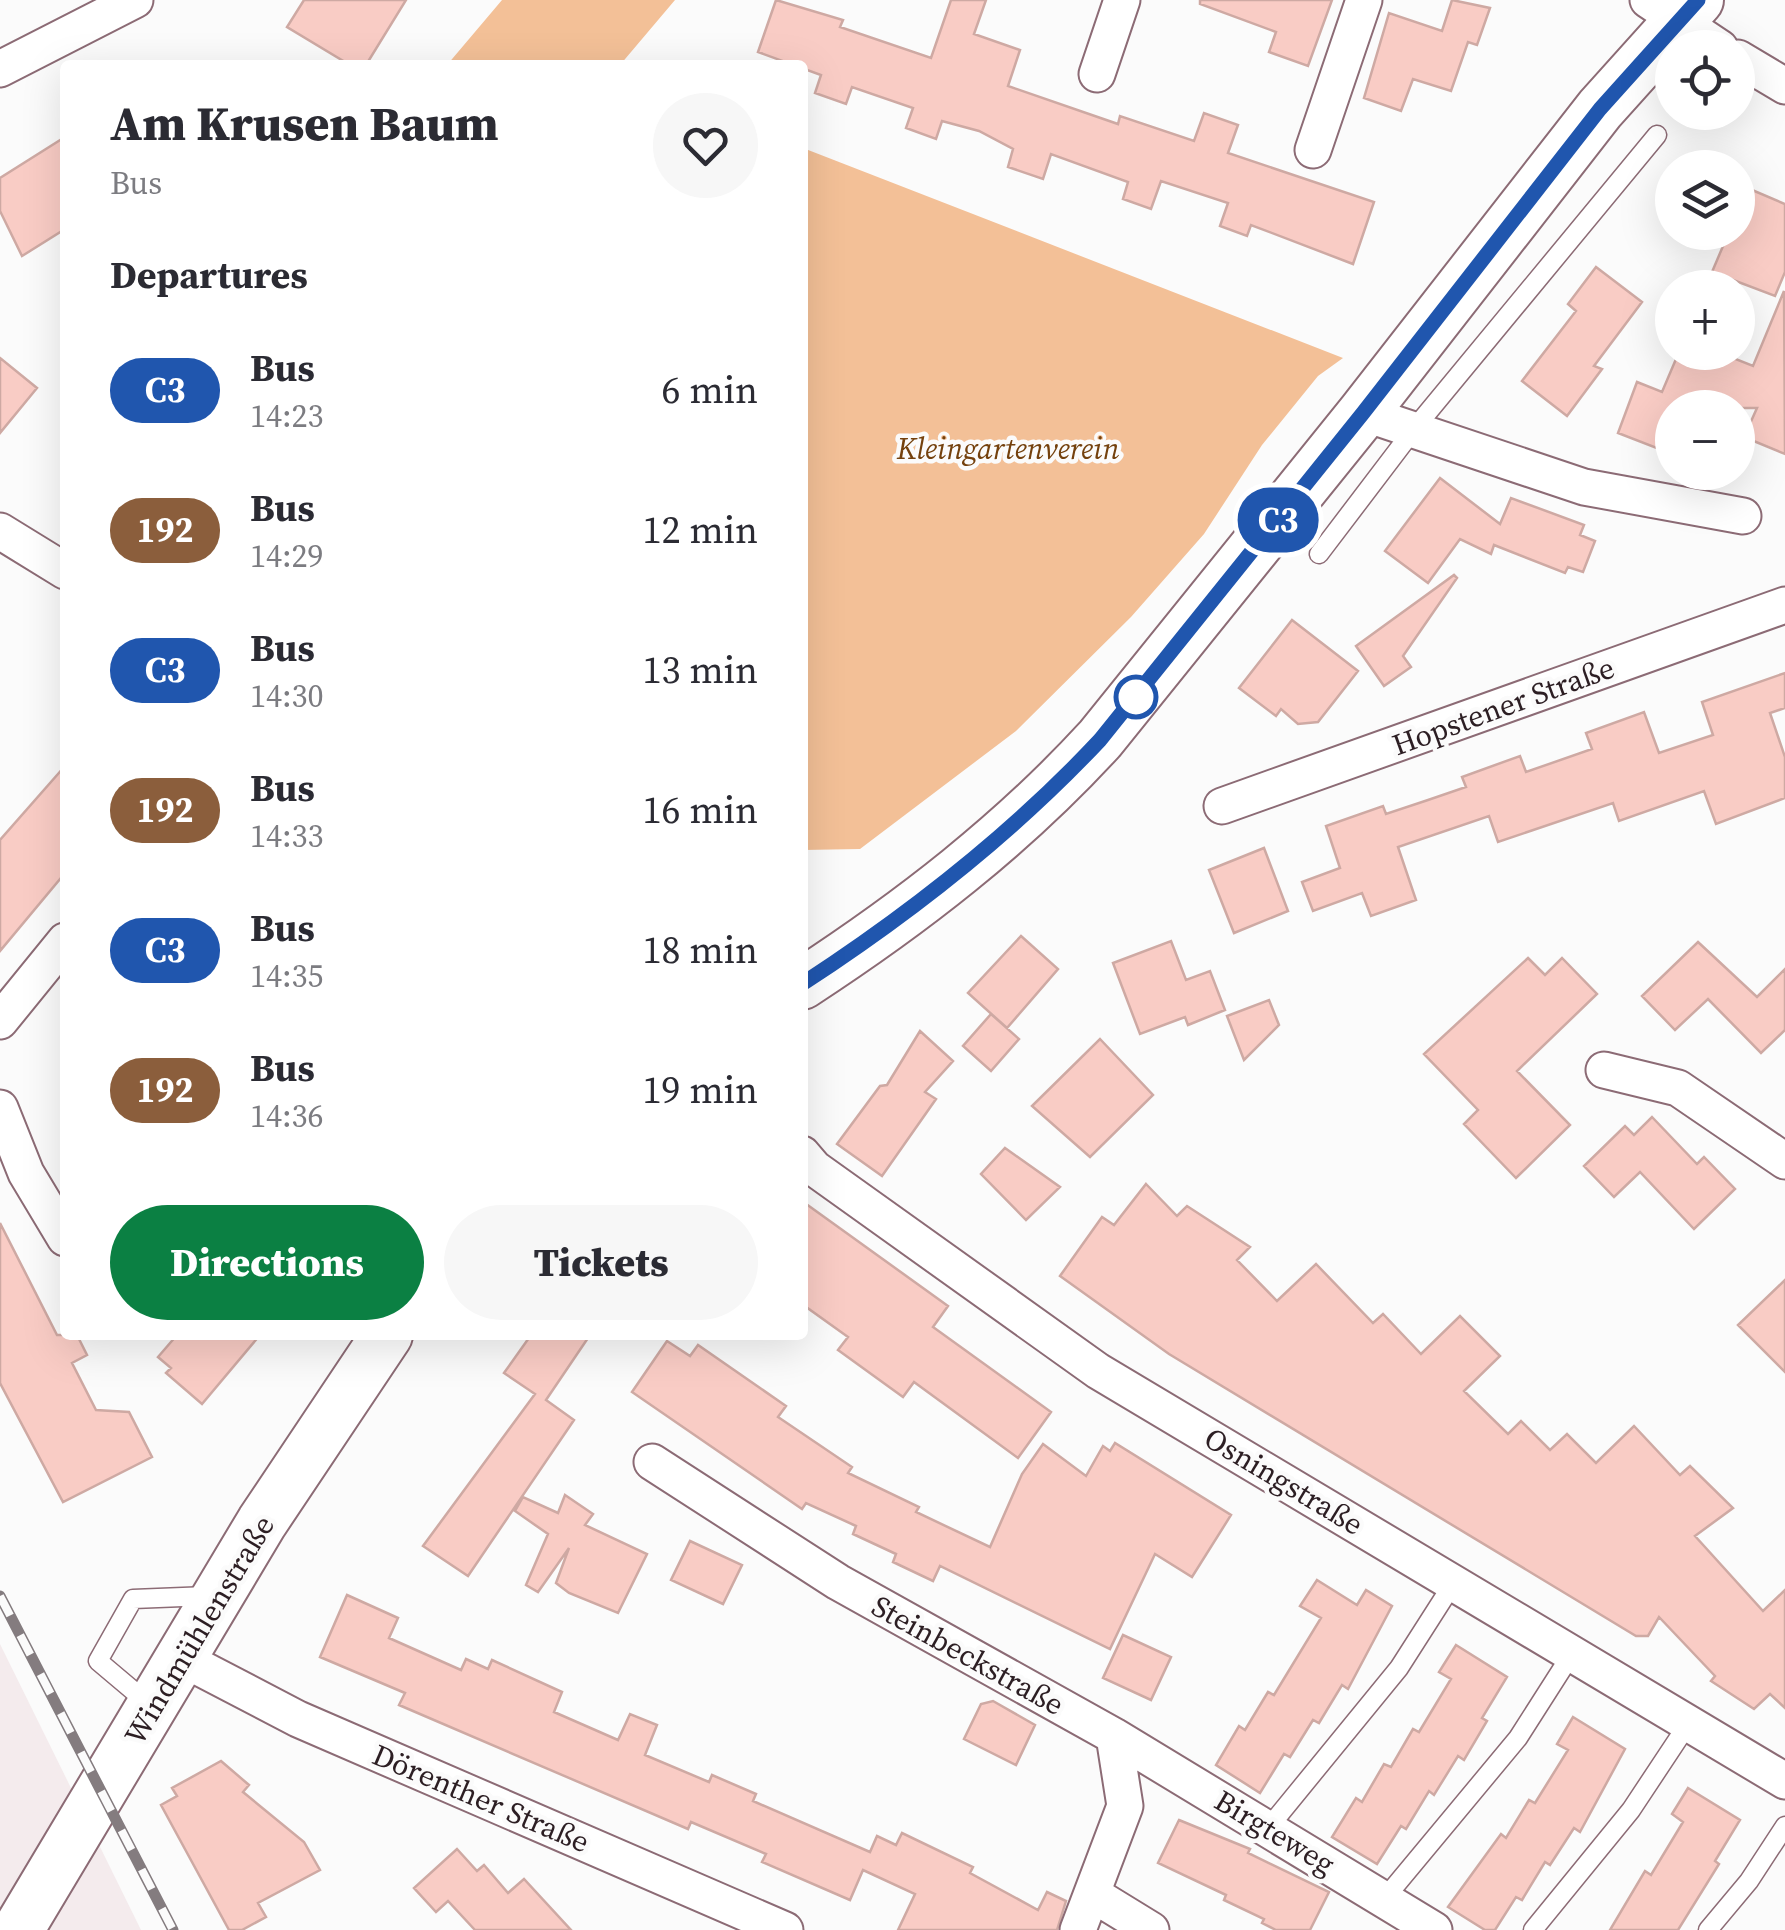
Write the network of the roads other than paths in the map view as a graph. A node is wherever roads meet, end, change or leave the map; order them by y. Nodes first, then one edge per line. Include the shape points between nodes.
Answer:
1 (135, 0) edge
2 (1122, 0) edge
3 (1364, 0) edge
4 (1674, 7) edge
5 (1700, 30) edge
6 (1755, 68) edge
7 (0, 69) edge
8 (1097, 74) dead end
9 (1785, 86) edge
10 (1657, 135) dead end
11 (1312, 150) dead end
12 (1363, 413) junction
13 (1414, 429) junction
14 (1744, 516) dead end
15 (0, 530) edge
16 (1319, 554) dead end
17 (60, 568) edge
18 (1785, 606) edge
19 (1222, 806) dead end
20 (60, 948) edge
21 (808, 980) edge
22 (0, 1021) edge
23 (1604, 1070) dead end
24 (0, 1108) edge
25 (808, 1161) edge
26 (1785, 1161) edge
27 (60, 1230) edge
28 (385, 1340) edge
29 (652, 1462) dead end
30 (1454, 1582) junction
31 (217, 1596) junction
32 (1571, 1655) junction
33 (181, 1658) junction
34 (153, 1708) junction
35 (1688, 1724) junction
36 (1114, 1736) junction
37 (1777, 1765) edge
38 (1785, 1826) edge
39 (1269, 1827) junction
40 (1094, 1895) junction
41 (1385, 1898) junction
42 (18, 1930) edge
43 (785, 1930) edge
44 (1078, 1930) edge
45 (1151, 1930) edge
46 (1434, 1930) edge
47 (1533, 1930) edge
48 (1708, 1930) edge

1 - 7 street
2 - 8 street
3 - 11 street
4 - 5 street
4 - 12 street
6 - 9 street
10 - 13 lane
12 - 13 street
12 - 21 street via 1056,788 954,876
13 - 14 street via 1584,487
13 - 16 lane
15 - 17 street
18 - 19 street, Hopstener Straße
20 - 22 street
23 - 26 street via 1678,1088
24 - 27 street via 26,1173
25 - 30 street, Osningstraße via 1098,1370
28 - 31 street, Windmühlenstraße
29 - 36 street, Steinbeckstraße via 838,1582
30 - 32 street, Osningstraße
30 - 39 lane via 1399,1668
31 - 33 street, Windmühlenstraße
31 - 34 lane via 132,1599 98,1661
32 - 35 street, Osningstraße
32 - 41 lane via 1518,1738
33 - 34 street, Windmühlenstraße
33 - 43 street, Dörenther Straße via 298,1719
34 - 42 street, Windmühlenstraße
35 - 37 street, Osningstraße
35 - 47 lane via 1632,1810
36 - 39 street, Birgteweg
36 - 40 street via 1125,1806
38 - 48 lane
39 - 41 street, Birgteweg
40 - 44 street
40 - 45 street
41 - 46 street, Birgteweg

